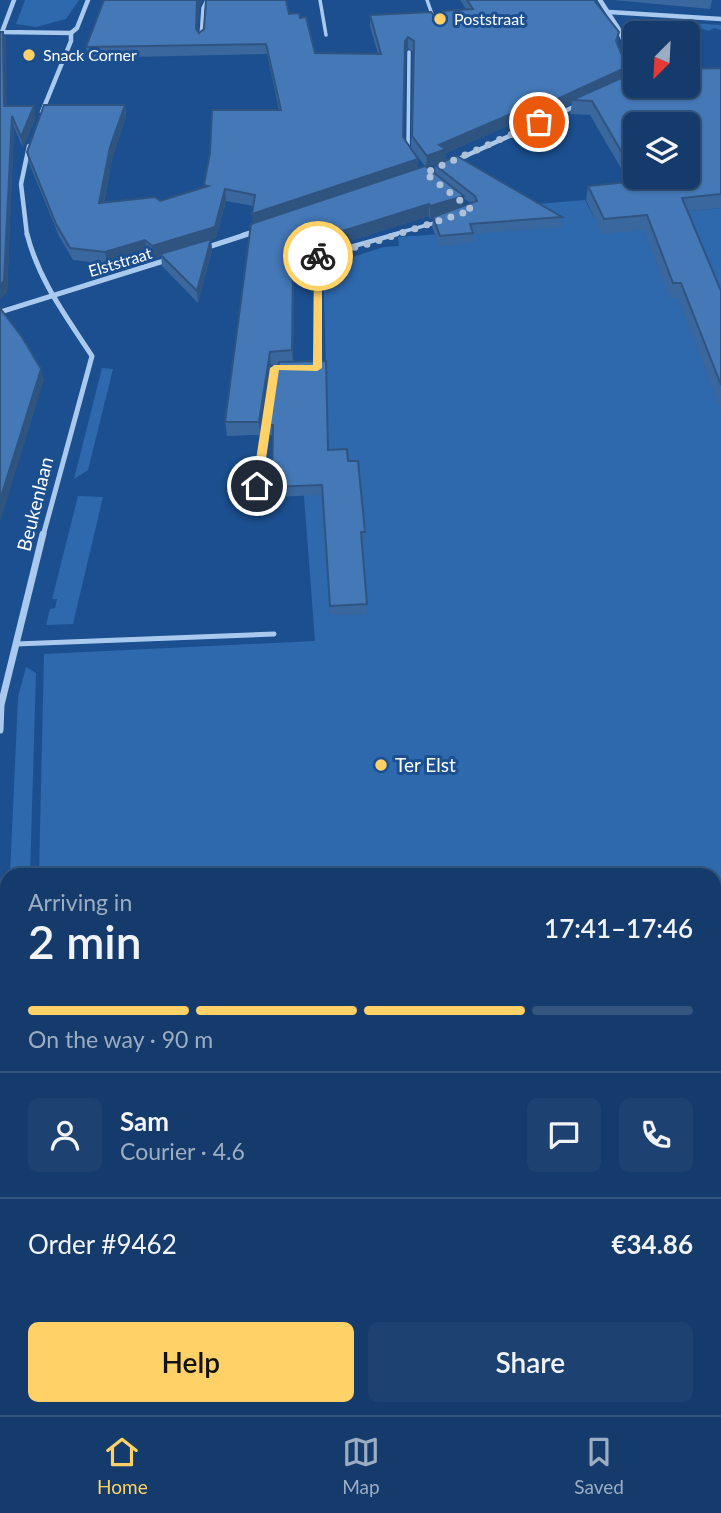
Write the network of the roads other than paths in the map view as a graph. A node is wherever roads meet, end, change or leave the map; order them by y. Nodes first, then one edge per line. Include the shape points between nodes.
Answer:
1 (14, 0) edge
2 (88, 0) edge
3 (207, 0) edge
4 (320, 0) edge
5 (427, 0) edge
6 (600, 0) edge
7 (609, 12) junction
8 (721, 19) edge
9 (436, 24) edge
10 (1, 32) edge
11 (71, 33) junction
12 (326, 35) dead end
13 (201, 40) edge
14 (623, 41) edge
15 (409, 52) edge
16 (587, 101) edge
17 (40, 119) edge
18 (31, 142) edge
19 (413, 157) edge
20 (443, 167) edge
21 (450, 218) edge
22 (266, 228) edge
23 (193, 252) edge
24 (181, 256) edge
25 (51, 297) junction
26 (0, 312) edge
27 (296, 368) edge
28 (307, 368) edge
29 (257, 486) dead end
30 (274, 635) dead end
31 (16, 645) junction
32 (1, 706) edge
33 (0, 730) edge

1 - 10 street
2 - 11 street
3 - 13 lane
4 - 12 lane
5 - 9 lane
6 - 7 street
7 - 8 street
7 - 14 street
10 - 11 street
11 - 17 street
15 - 19 lane via 407,149
16 - 20 street
18 - 25 street, Beukenlaan via 20,184 28,244
21 - 28 lane via 318,256 317,368
22 - 23 street
24 - 25 street, Elststraat
25 - 26 street, Elststraat
25 - 31 street, Beukenlaan via 92,356
27 - 29 lane via 275,368
30 - 31 lane
31 - 32 street, Beukenlaan
32 - 33 street, Beukenlaan

